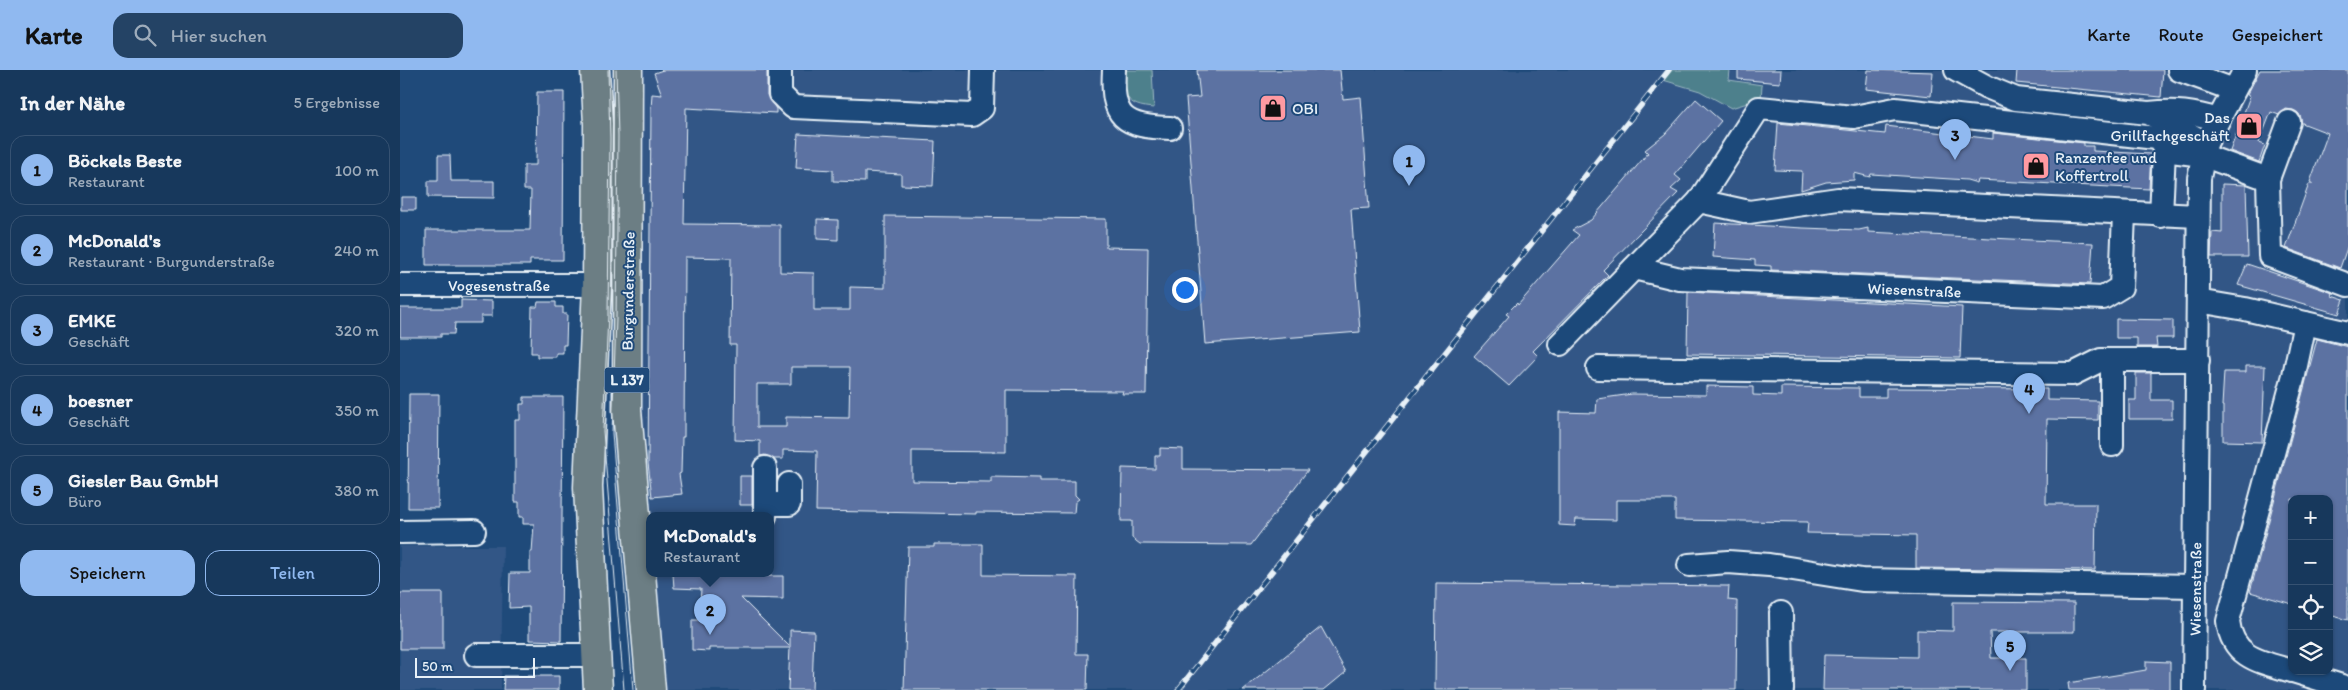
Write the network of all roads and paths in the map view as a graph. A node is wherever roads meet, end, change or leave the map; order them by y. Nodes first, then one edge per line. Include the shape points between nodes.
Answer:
1 (595, 70) edge
2 (628, 70) edge
3 (780, 70) edge
4 (983, 70) edge
5 (1114, 70) edge
6 (1956, 70) edge
7 (2179, 70) edge
8 (2245, 70) edge
9 (2234, 90) junction
10 (2148, 113) junction
11 (2218, 120) junction
12 (2289, 122) dead end
13 (1170, 128) dead end
14 (2204, 149) junction
15 (2164, 150) junction
16 (2268, 179) junction
17 (1698, 201) junction
18 (2124, 214) junction
19 (2161, 216) junction
20 (2198, 216) junction
21 (1634, 268) junction
22 (400, 285) edge
23 (2348, 285) edge
24 (597, 286) junction
25 (2198, 301) junction
26 (2305, 323) junction
27 (2348, 332) edge
28 (1560, 344) dead end
29 (2112, 360) junction
30 (2198, 360) junction
31 (1598, 368) dead end
32 (2112, 445) dead end
33 (765, 468) dead end
34 (789, 484) dead end
35 (765, 510) edge
36 (474, 531) dead end
37 (400, 532) edge
38 (1689, 565) dead end
39 (2195, 586) junction
40 (1781, 613) dead end
41 (476, 655) dead end
42 (596, 655) junction
43 (2288, 670) edge
44 (2305, 675) edge
45 (2348, 688) edge
46 (598, 690) edge
47 (651, 690) edge
48 (1782, 690) edge
49 (2194, 690) edge

1 - 24 main road, Burgunderstraße / L 137
2 - 47 main road, Burgunderstraße / L 137 via 627,410
3 - 4 street via 780,94 793,106 972,115 982,108
5 - 13 street via 1112,96 1118,111 1145,128
6 - 10 street via 2016,98
7 - 9 street
8 - 9 street, Wiesenstraße
9 - 11 street, Wiesenstraße
10 - 11 street via 2192,112
10 - 14 street
11 - 14 street, Wiesenstraße
12 - 16 street
14 - 15 street
14 - 16 street
14 - 20 street, Wiesenstraße
15 - 17 street via 2162,144 2149,136 1924,112 1895,110 1854,117 1759,108
15 - 19 street
16 - 23 street via 2270,256
17 - 18 street via 1749,212 1838,199
17 - 21 street
18 - 19 street
18 - 21 street, Wiesenstraße via 2121,287 2103,298 1680,278
19 - 20 street
20 - 25 street, Wiesenstraße
21 - 28 street
22 - 24 street, Vogesenstraße
24 - 42 main road, Burgunderstraße / L 137 via 588,487
25 - 26 street via 2245,308
25 - 30 street, Wiesenstraße
26 - 27 street
26 - 43 street via 2228,621 2229,632 2237,647 2256,660
29 - 30 street
29 - 31 street via 2101,360 2073,374
29 - 32 street
30 - 39 street, Wiesenstraße
33 - 35 street
34 - 35 street via 789,504
36 - 37 street
38 - 39 street via 1728,562 1769,565 1862,580
39 - 49 street, Wiesenstraße
40 - 48 street
41 - 42 street
42 - 46 main road, Burgunderstraße / L 137
44 - 45 street

